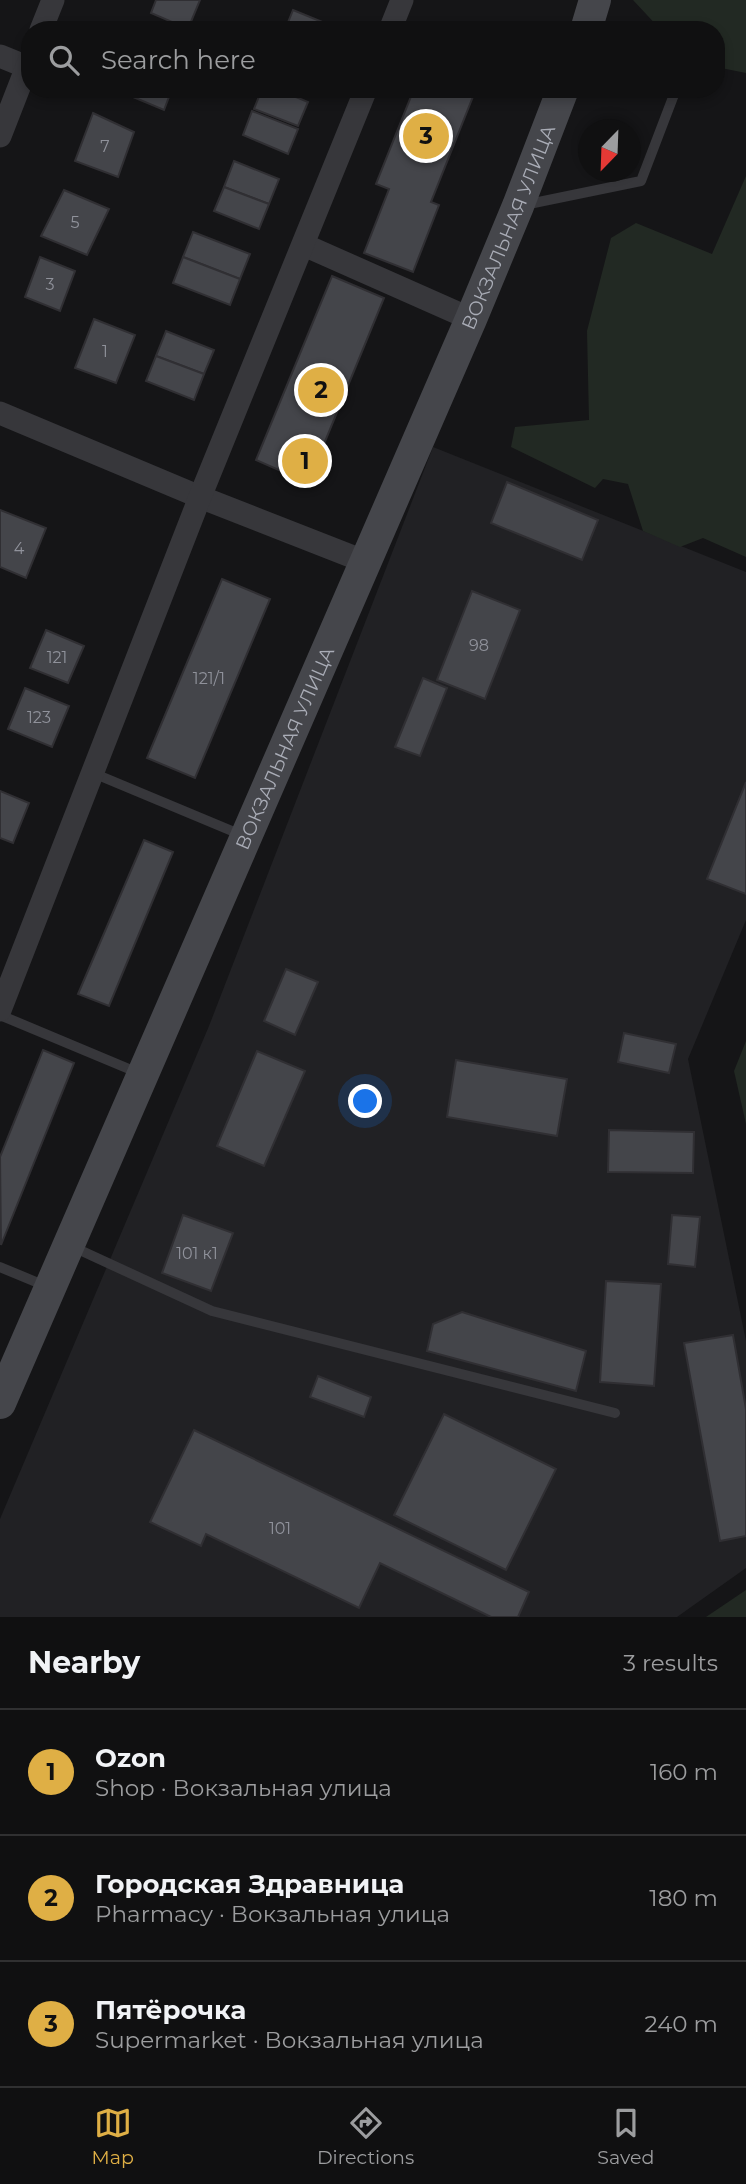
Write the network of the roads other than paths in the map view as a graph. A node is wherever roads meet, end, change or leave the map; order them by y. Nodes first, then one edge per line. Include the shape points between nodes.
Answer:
1 (53, 0) edge
2 (402, 0) edge
3 (45, 21) edge
4 (394, 21) edge
5 (0, 56) edge
6 (21, 61) edge
7 (21, 81) edge
8 (362, 98) edge
9 (560, 98) edge
10 (673, 98) edge
11 (0, 136) edge
12 (518, 206) junction
13 (304, 245) junction
14 (471, 319) junction
15 (0, 413) edge
16 (200, 498) junction
17 (366, 562) junction
18 (93, 773) junction
19 (247, 837) junction
20 (0, 1012) edge
21 (143, 1074) junction
22 (69, 1245) junction
23 (0, 1267) edge
24 (51, 1288) junction
25 (0, 1403) edge
26 (615, 1413) dead end

1 - 3 street
2 - 4 street
5 - 6 street
7 - 11 street
8 - 13 street
9 - 12 main road, ВОКЗАЛЬНАЯ УЛИЦА
10 - 12 lane via 641,181
12 - 14 main road, ВОКЗАЛЬНАЯ УЛИЦА
13 - 14 street
13 - 16 street
14 - 17 main road, ВОКЗАЛЬНАЯ УЛИЦА
15 - 16 street
16 - 17 street
16 - 18 street
17 - 19 main road, ВОКЗАЛЬНАЯ УЛИЦА
18 - 19 lane
18 - 20 street
19 - 21 main road, ВОКЗАЛЬНАЯ УЛИЦА
20 - 21 lane
21 - 22 main road, ВОКЗАЛЬНАЯ УЛИЦА
22 - 24 main road, ВОКЗАЛЬНАЯ УЛИЦА
22 - 26 lane via 212,1311
23 - 24 lane
24 - 25 main road, ВОКЗАЛЬНАЯ УЛИЦА

